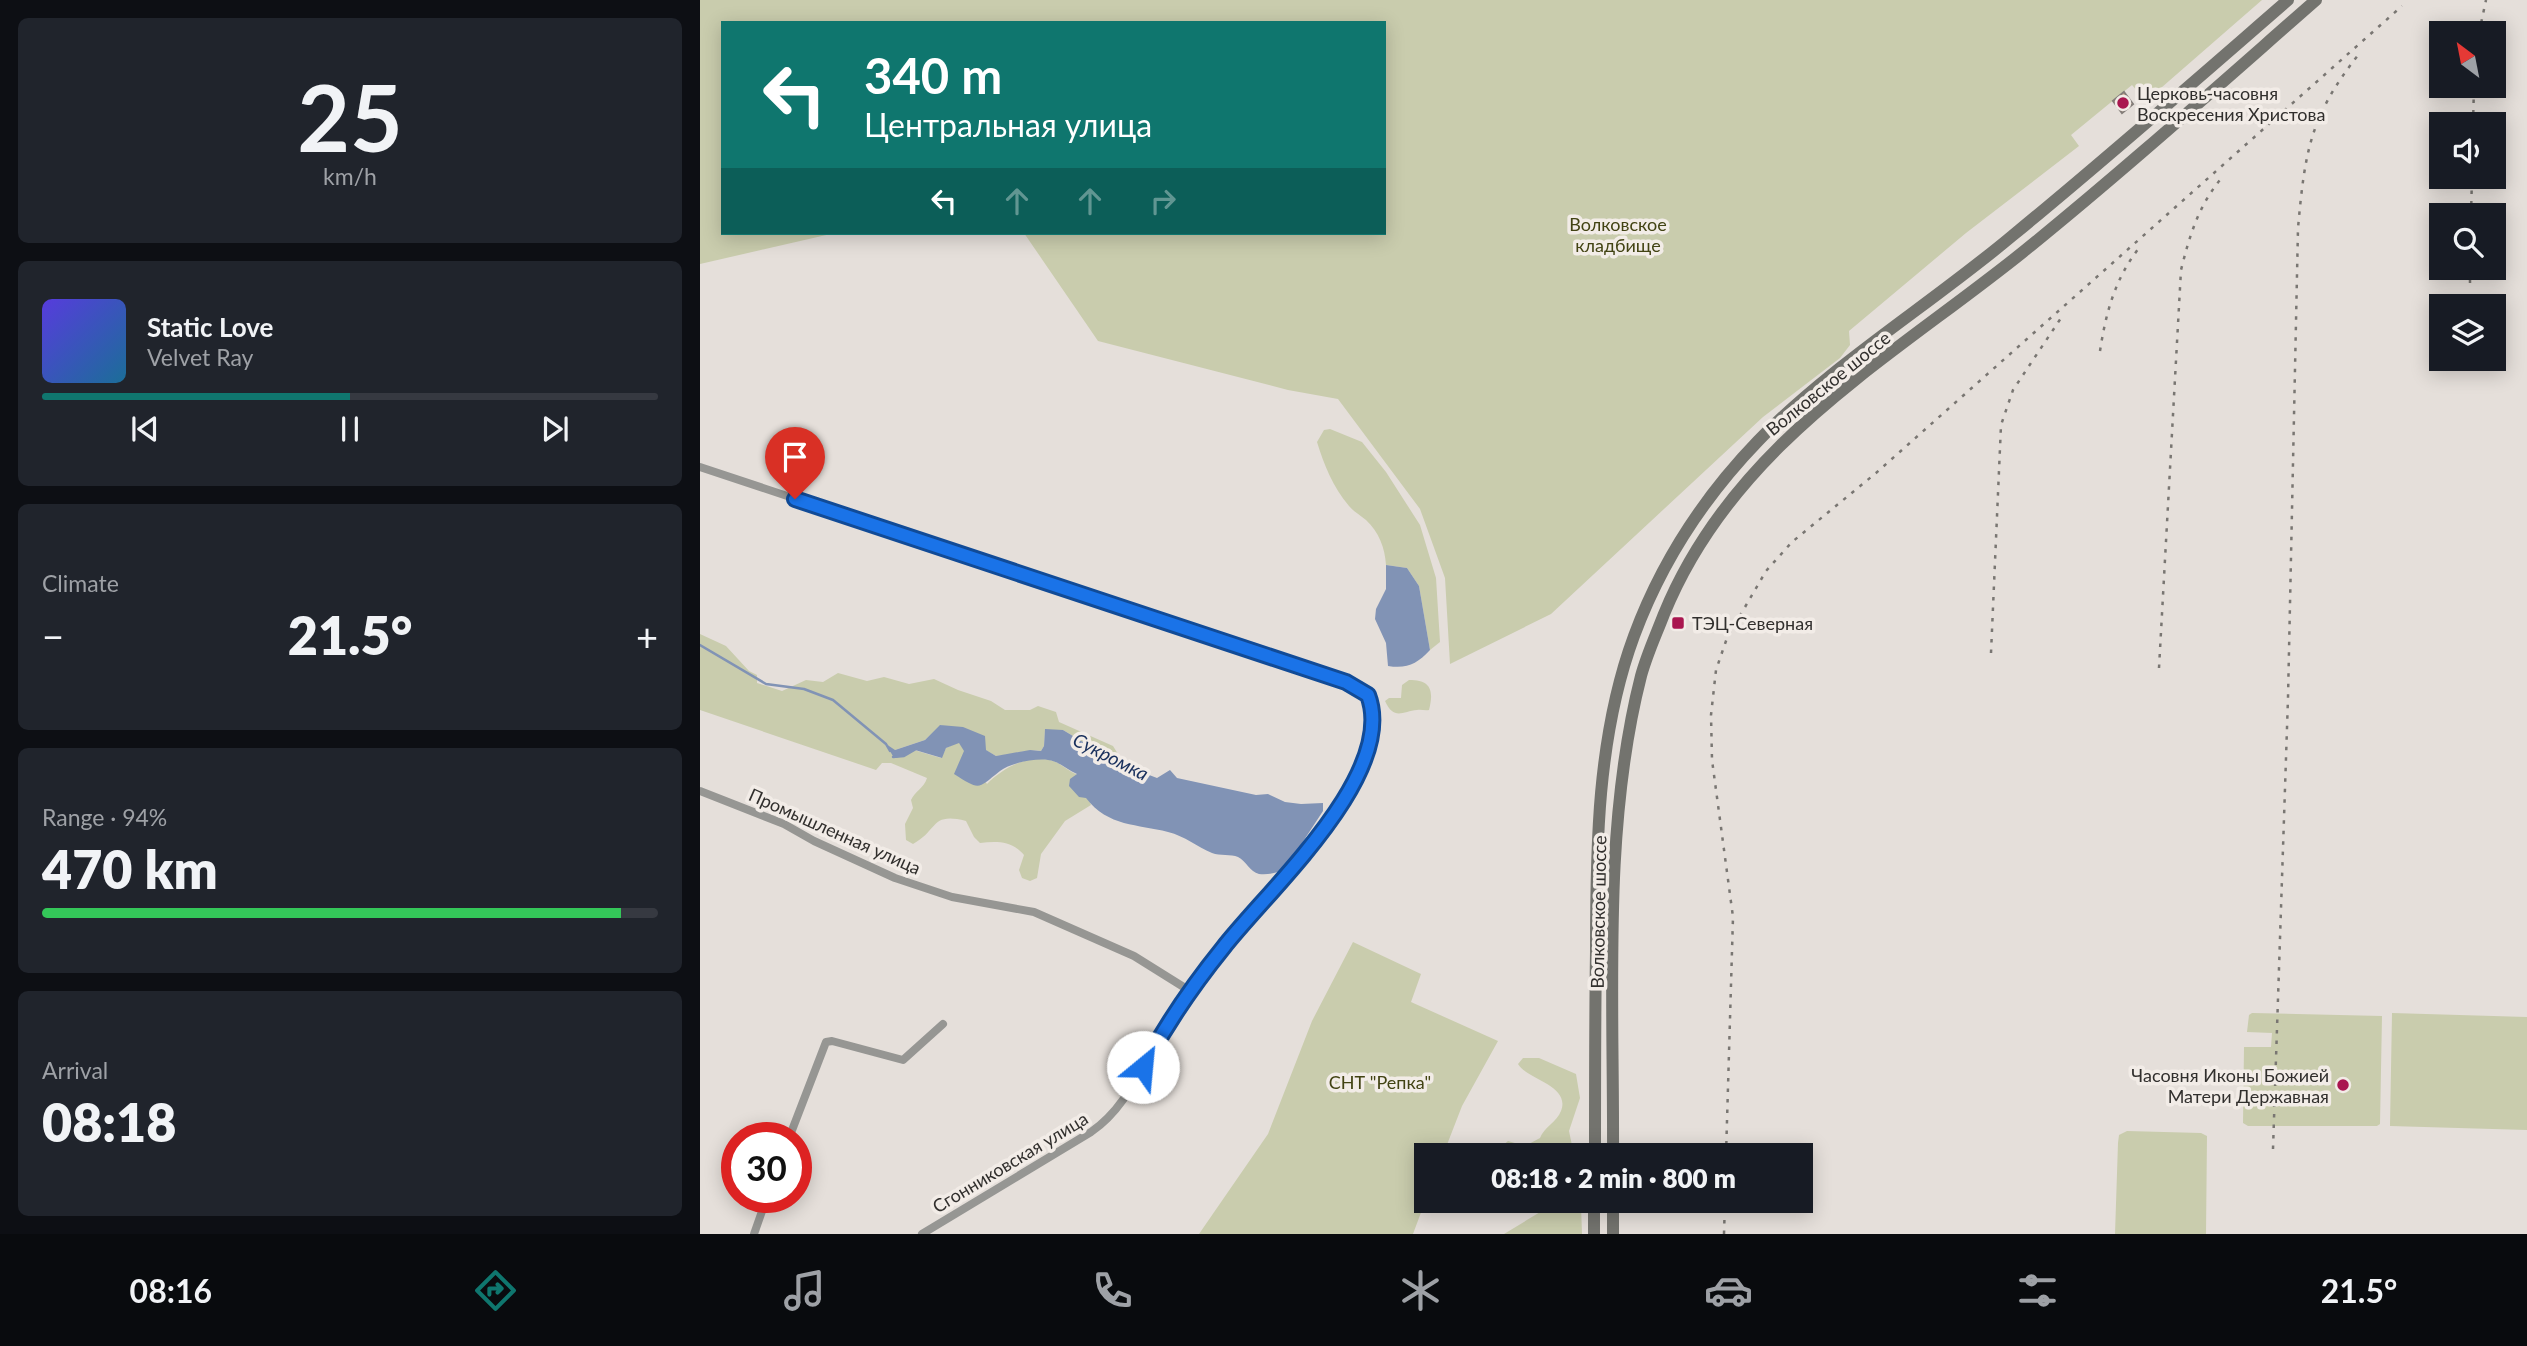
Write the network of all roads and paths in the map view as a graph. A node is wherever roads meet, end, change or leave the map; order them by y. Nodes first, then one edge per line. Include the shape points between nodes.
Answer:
1 (2288, 0) edge
2 (2316, 0) edge
3 (700, 467) edge
4 (700, 791) edge
5 (1190, 991) junction
6 (943, 1024) dead end
7 (795, 1122) edge
8 (1595, 1143) edge
9 (1613, 1143) edge
10 (761, 1213) edge
11 (1594, 1213) edge
12 (1613, 1213) edge
13 (754, 1234) edge
14 (922, 1234) edge
15 (1594, 1234) edge
16 (1613, 1234) edge

1 - 8 main road, Волковское шоссе via 2012,237 1795,408 1719,485 1686,532 1633,638 1605,764 1596,899
2 - 9 main road, Волковское шоссе via 2024,251 1815,411 1732,495 1700,541 1651,645 1623,766 1615,900
3 - 5 street, Сгонниковская улица via 1346,682 1368,695 1374,716 1370,743 1350,787 1293,869 1245,920
4 - 5 street, Промышленная улица via 784,824 895,878 952,897 1034,912 1134,956
5 - 14 street, Сгонниковская улица via 1108,1120
6 - 7 street via 903,1060 826,1042
10 - 13 street
11 - 15 main road
12 - 16 main road

